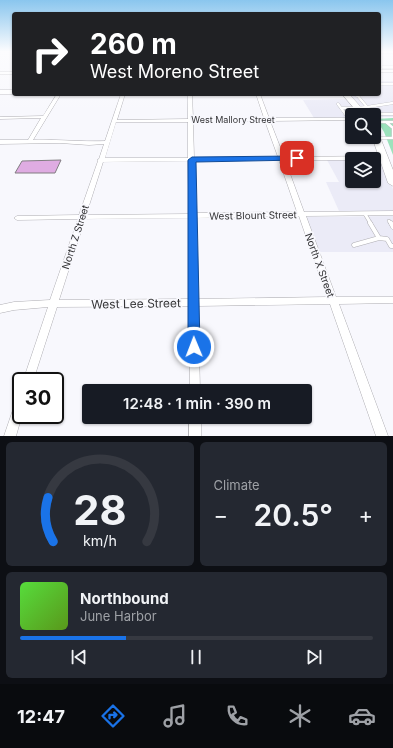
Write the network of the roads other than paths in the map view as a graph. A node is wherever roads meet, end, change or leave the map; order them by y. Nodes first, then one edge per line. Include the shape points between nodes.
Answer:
1 (12, 72) edge
2 (0, 73) edge
3 (381, 83) edge
4 (393, 84) edge
5 (0, 92) edge
6 (12, 92) edge
7 (58, 96) edge
8 (122, 96) edge
9 (190, 96) edge
10 (259, 96) edge
11 (347, 96) edge
12 (358, 96) edge
13 (393, 103) edge
14 (338, 104) dead end
15 (367, 107) joint
16 (341, 108) junction
17 (357, 108) edge
18 (345, 109) edge
19 (345, 114) edge
20 (381, 114) edge
21 (393, 114) edge
22 (44, 117) junction
23 (0, 118) edge
24 (267, 119) junction
25 (345, 119) edge
26 (191, 120) junction
27 (114, 121) junction
28 (381, 122) edge
29 (386, 122) junction
30 (393, 122) edge
31 (381, 136) edge
32 (30, 141) junction
33 (0, 142) edge
34 (107, 142) junction
35 (379, 144) edge
36 (281, 158) junction
37 (384, 158) junction
38 (100, 160) junction
39 (192, 160) junction
40 (393, 183) edge
41 (393, 213) edge
42 (302, 214) junction
43 (365, 214) junction
44 (192, 216) junction
45 (17, 218) dead end
46 (82, 218) junction
47 (389, 221) dead end
48 (393, 227) edge
49 (379, 238) junction
50 (354, 245) dead end
51 (393, 246) edge
52 (333, 300) junction
53 (393, 300) edge
54 (193, 303) junction
55 (53, 304) junction
56 (0, 309) edge
57 (31, 372) edge
58 (195, 384) edge
59 (14, 424) edge
60 (195, 424) edge
61 (10, 436) edge
62 (195, 436) edge
63 (382, 436) edge

1 - 2 street
3 - 4 lane
5 - 6 street
7 - 22 street
8 - 27 street, North Z Street
9 - 26 street
10 - 24 street, North X Street
11 - 17 main road
12 - 15 lane
13 - 15 lane
14 - 16 lane
16 - 18 lane
16 - 19 lane
20 - 21 lane
22 - 23 street
22 - 32 street
24 - 25 street, West Mallory Street
24 - 26 street, West Mallory Street
24 - 36 street, North X Street
26 - 27 street, West Mallory Street
26 - 39 street
27 - 34 street, North Z Street
28 - 29 lane
29 - 30 lane
29 - 31 lane via 393,128 393,138
32 - 33 street
32 - 34 street
34 - 38 street, North Z Street
35 - 37 main road
36 - 37 street
36 - 39 street
36 - 42 street, North X Street
37 - 40 main road
38 - 39 street
38 - 46 street, North Z Street
39 - 44 street
41 - 43 street, West Blount Street
42 - 43 street, West Blount Street
42 - 44 street, West Blount Street
42 - 52 street, North X Street
43 - 49 lane
44 - 46 street, West Blount Street
44 - 54 street
45 - 46 street, West Blount Street
46 - 55 street, North Z Street
47 - 48 lane
49 - 50 lane
49 - 51 lane via 387,239
52 - 53 street, West Lee Street
52 - 54 street, West Lee Street
52 - 63 street, North X Street
54 - 55 street, West Lee Street
54 - 58 street
55 - 56 street, West Lee Street
55 - 57 street, North Z Street
59 - 61 street
60 - 62 street

